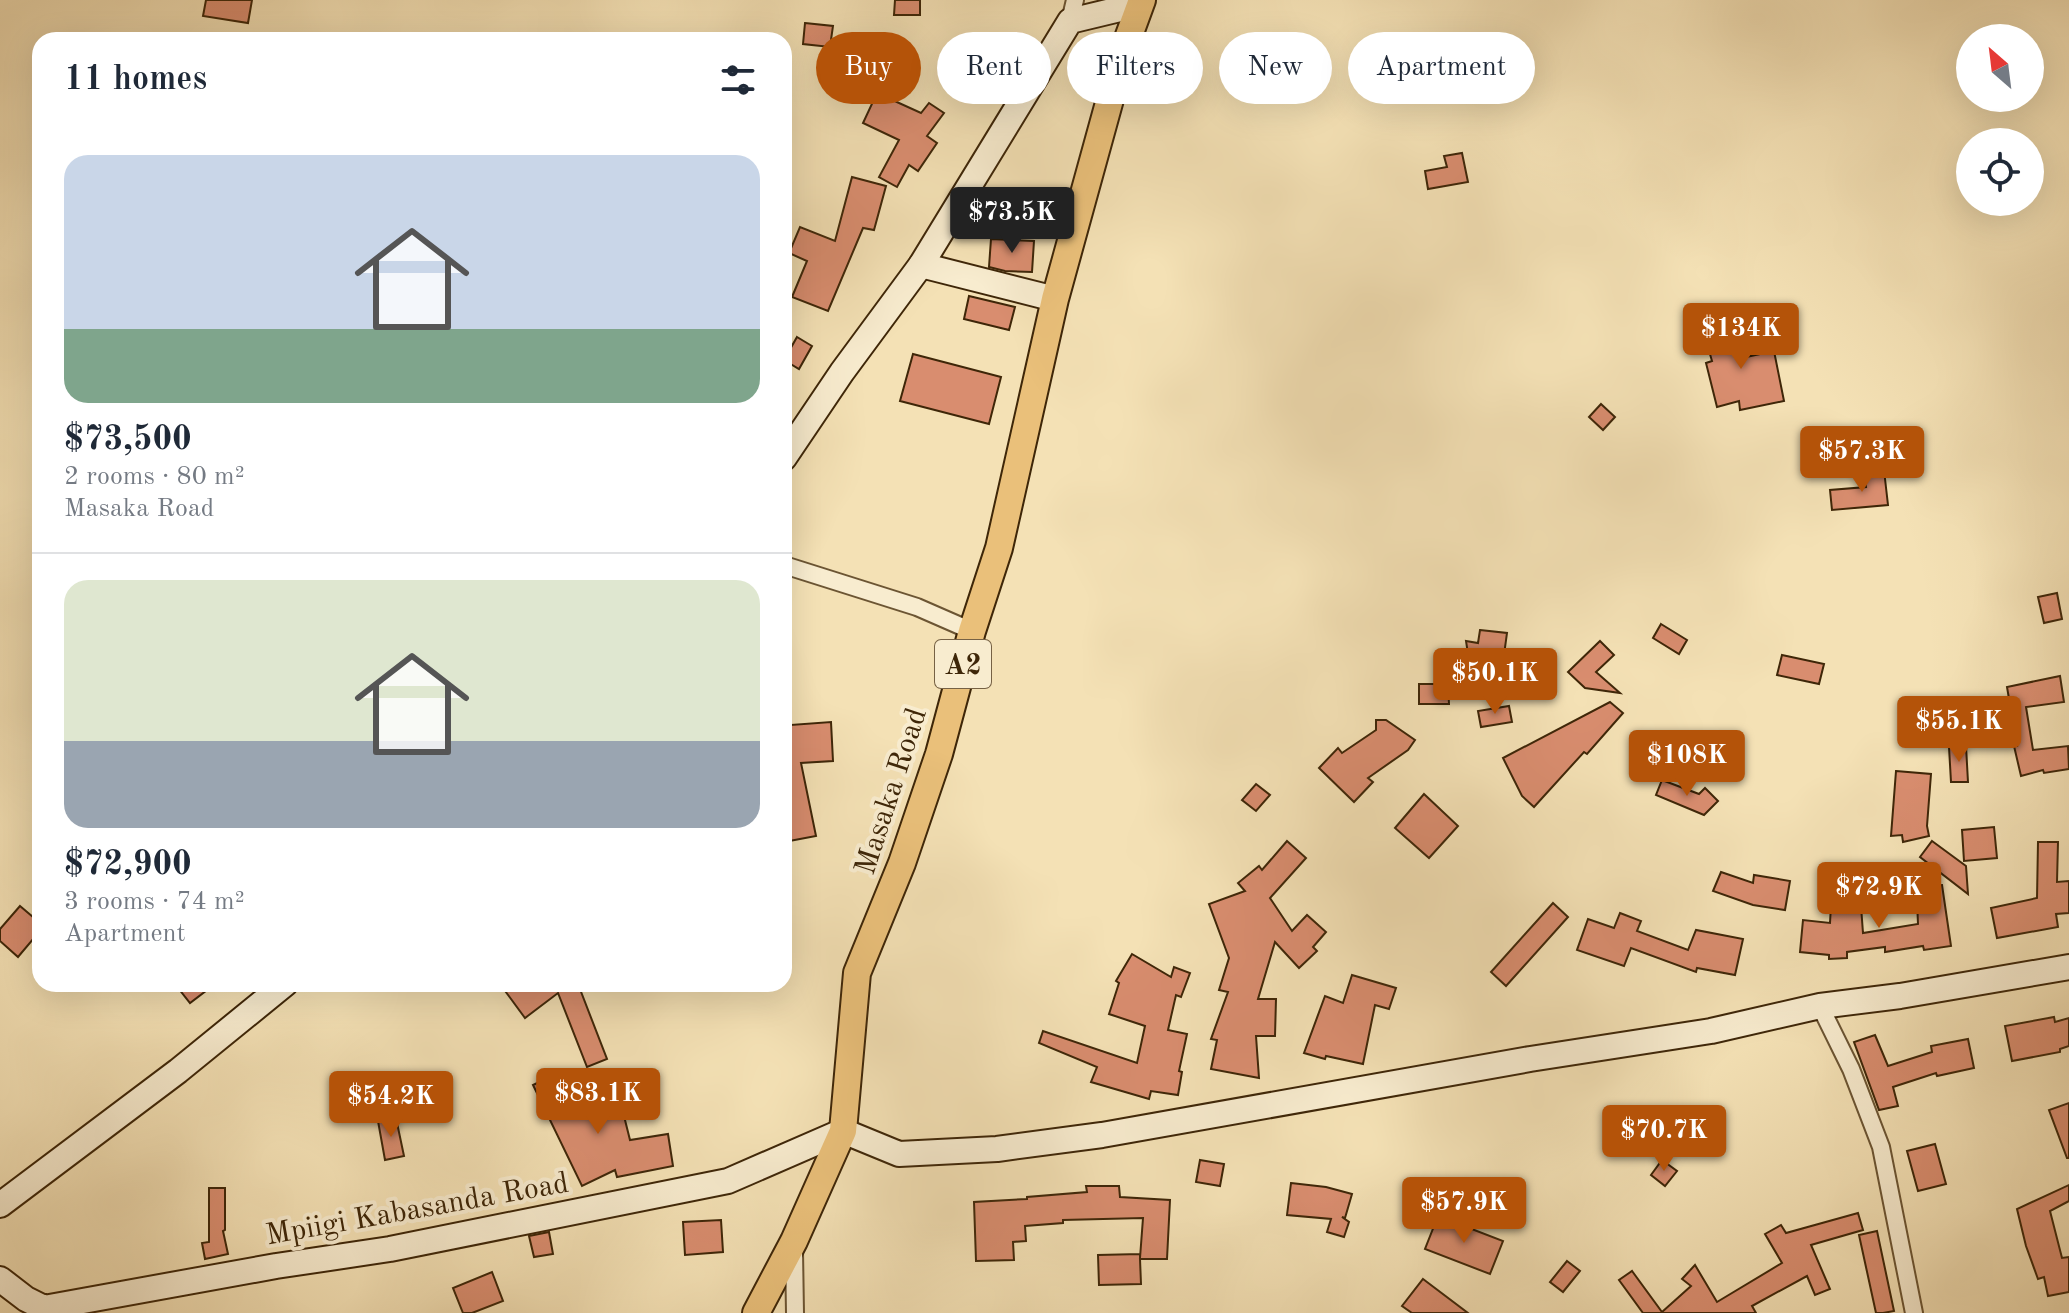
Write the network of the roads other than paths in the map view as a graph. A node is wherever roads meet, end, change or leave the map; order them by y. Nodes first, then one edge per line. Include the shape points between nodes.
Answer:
1 (1129, 0) edge
2 (1142, 0) edge
3 (1072, 11) edge
4 (921, 265) junction
5 (1055, 299) junction
6 (792, 446) edge
7 (792, 568) edge
8 (972, 631) junction
9 (2069, 967) edge
10 (275, 992) edge
11 (1820, 1006) junction
12 (843, 1131) junction
13 (0, 1205) edge
14 (794, 1241) junction
15 (0, 1279) edge
16 (756, 1313) edge
17 (795, 1313) edge
18 (1914, 1313) edge

1 - 3 main road via 1124,8
2 - 5 main road, Masaka Road / A2
3 - 4 main road
4 - 5 main road
4 - 6 main road
5 - 8 main road, Masaka Road / A2 via 999,548
7 - 8 street via 917,607
8 - 12 main road, Masaka Road / A2 via 939,754 857,973
9 - 11 main road
10 - 13 main road
11 - 12 main road via 1711,1031 997,1149 899,1154
11 - 18 street via 1881,1147
12 - 14 main road, Masaka Road / A2
12 - 15 main road, Mpiigi Kabasanda Road via 728,1181 390,1249 44,1308
14 - 16 main road, Masaka Road / A2
14 - 17 street

